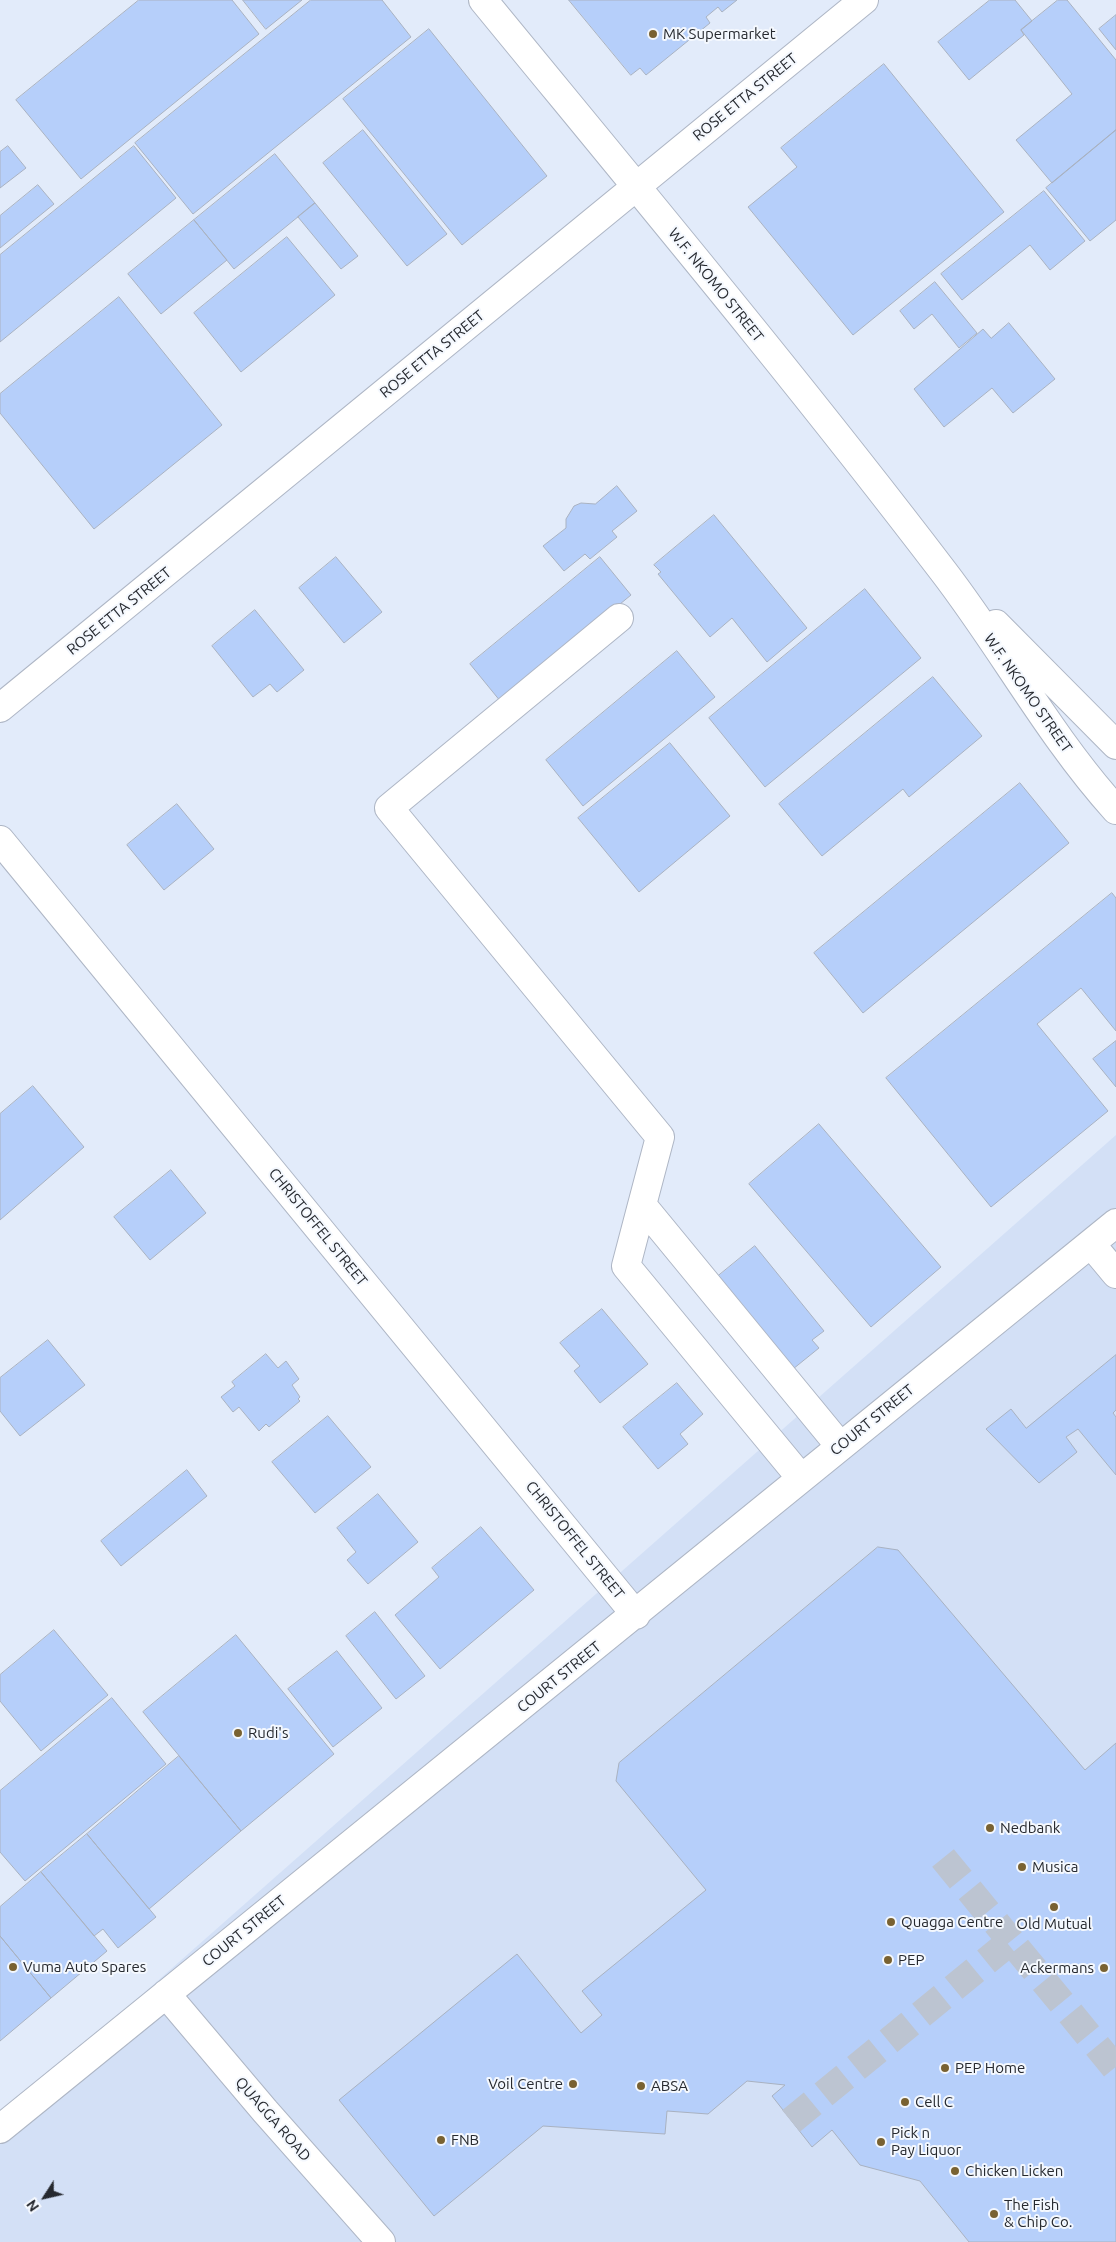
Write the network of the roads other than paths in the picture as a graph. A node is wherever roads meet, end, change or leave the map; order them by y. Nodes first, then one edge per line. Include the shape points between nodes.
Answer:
1 (483, 0) edge
2 (864, 0) edge
3 (636, 187) junction
4 (945, 573) junction
5 (619, 618) dead end
6 (0, 708) edge
7 (1116, 745) edge
8 (1116, 810) edge
9 (0, 840) edge
10 (642, 1205) junction
11 (1116, 1223) edge
12 (1091, 1244) junction
13 (1116, 1274) edge
14 (840, 1446) junction
15 (800, 1478) junction
16 (636, 1615) junction
17 (166, 1994) junction
18 (0, 2129) edge
19 (381, 2242) edge

1 - 3 street, W.F. NKOMO STREET
2 - 3 street, ROSE ETTA STREET
3 - 4 street, W.F. NKOMO STREET
3 - 6 street, ROSE ETTA STREET
4 - 7 street, W.F. NKOMO STREET
4 - 8 street, W.F. NKOMO STREET via 1090,781
5 - 10 street via 389,808 660,1137
9 - 16 street, CHRISTOFFEL STREET
10 - 14 street
10 - 15 street via 626,1266
11 - 12 street, COURT STREET
12 - 13 street
12 - 14 street, COURT STREET
14 - 15 street, COURT STREET
15 - 16 street, COURT STREET
16 - 17 street, COURT STREET
17 - 18 street, COURT STREET
17 - 19 street, QUAGGA ROAD

